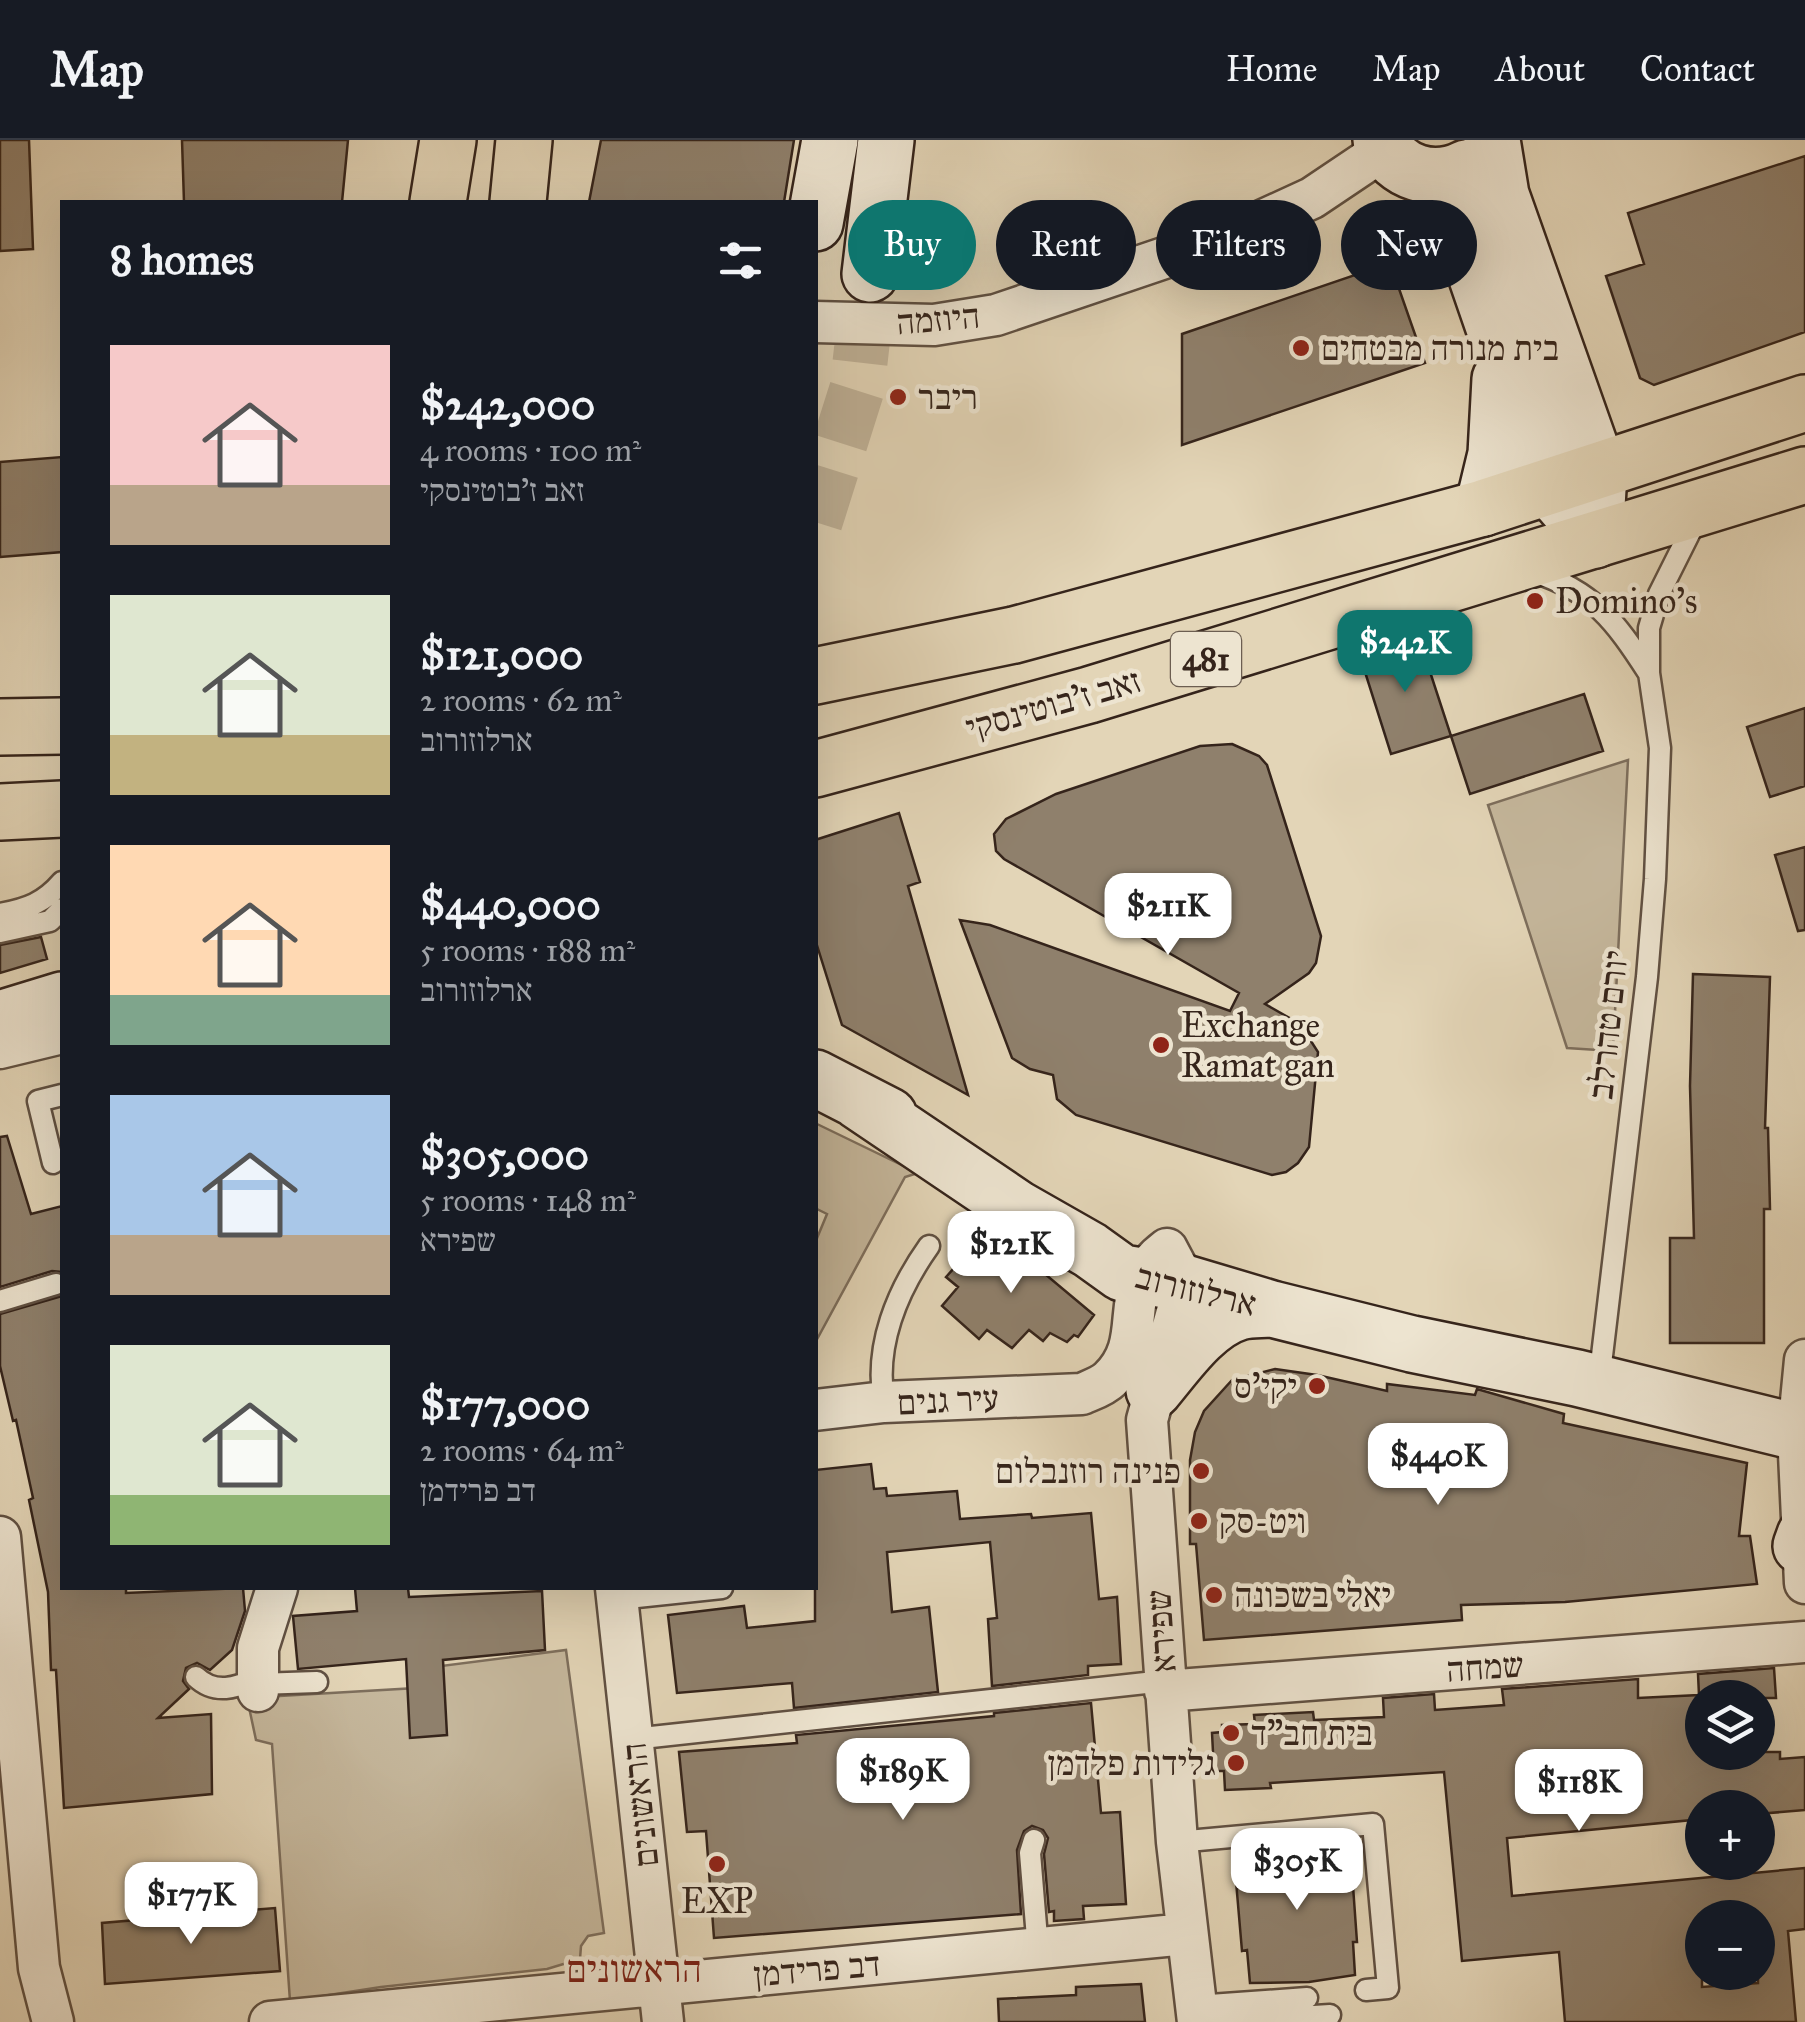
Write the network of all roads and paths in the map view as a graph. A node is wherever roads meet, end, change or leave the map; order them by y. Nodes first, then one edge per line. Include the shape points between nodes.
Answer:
1 (448, 140) edge
2 (524, 140) edge
3 (830, 140) edge
4 (886, 140) edge
5 (1491, 140) edge
6 (1383, 144) edge
7 (1432, 177) junction
8 (438, 200) edge
9 (518, 200) edge
10 (879, 200) edge
11 (818, 206) edge
12 (818, 322) edge
13 (1497, 336) junction
14 (1805, 403) edge
15 (1805, 475) edge
16 (1574, 480) junction
17 (1703, 506) junction
18 (1484, 508) junction
19 (1595, 540) junction
20 (1514, 565) junction
21 (1649, 673) junction
22 (818, 675) edge
23 (60, 726) edge
24 (0, 727) edge
25 (818, 768) edge
26 (60, 809) edge
27 (0, 812) edge
28 (60, 884) edge
29 (60, 911) edge
30 (0, 914) edge
31 (0, 932) edge
32 (60, 1001) edge
33 (0, 1019) edge
34 (60, 1033) edge
35 (0, 1048) edge
36 (836, 1090) edge
37 (60, 1096) edge
38 (53, 1163) dead end
39 (930, 1246) dead end
40 (1164, 1270) junction
41 (56, 1284) dead end
42 (0, 1301) edge
43 (1272, 1309) junction
44 (1805, 1360) edge
45 (1588, 1381) junction
46 (1082, 1394) junction
47 (884, 1402) junction
48 (1150, 1405) junction
49 (818, 1410) edge
50 (1801, 1433) edge
51 (0, 1537) edge
52 (1804, 1554) edge
53 (277, 1590) edge
54 (680, 1590) edge
55 (617, 1593) edge
56 (1805, 1642) edge
57 (196, 1677) dead end
58 (317, 1682) dead end
59 (258, 1684) junction
60 (1164, 1686) junction
61 (633, 1738) junction
62 (1034, 1840) dead end
63 (1176, 1842) junction
64 (1186, 1934) junction
65 (1038, 1950) junction
66 (659, 1982) junction
67 (1366, 1990) dead end
68 (1307, 1998) dead end
69 (1330, 2015) dead end
70 (1203, 2017) edge
71 (1270, 2020) edge
72 (53, 2022) edge
73 (270, 2022) edge
74 (662, 2022) edge

1 - 8 main road
2 - 9 main road
3 - 11 street
4 - 10 street, היוזמה
5 - 7 street via 1463,170
5 - 16 street
6 - 7 street via 1397,163
6 - 12 street, היוזמה via 1312,198 1229,236 996,315 934,326
7 - 13 street via 1456,216
13 - 16 street
13 - 18 street via 1499,428
14 - 16 main road, 481
15 - 17 main road, זאב ז'בוטינסקי / 481
16 - 18 main road, 481
16 - 19 street
17 - 19 main road, זאב ז'בוטינסקי / 481
17 - 21 lane, יורם טהרלב via 1659,594 1649,628
18 - 22 main road, 481 via 1014,635
19 - 20 main road, זאב ז'בוטינסקי / 481
20 - 21 lane, יורם טהרלב via 1587,595
20 - 25 main road, זאב ז'בוטינסקי / 481
21 - 45 lane, יורם טהרלב via 1660,748 1647,977
23 - 24 main road
26 - 27 main road
28 - 30 lane via 27,909
29 - 31 lane via 50,921
32 - 33 street
34 - 35 street
36 - 40 street, ארלוזורוב via 1122,1273
37 - 38 lane via 38,1101
39 - 47 lane via 908,1276 882,1346
40 - 43 street, ארלוזורוב
40 - 45 street, ארלוזורוב via 1277,1284 1443,1328
40 - 46 street via 1120,1365 1108,1382
40 - 48 street, שפירא
41 - 42 lane
43 - 45 street, ארלוזורוב
43 - 48 street via 1222,1320 1192,1346
44 - 50 street
45 - 50 street, ארלוזורוב
46 - 47 street, עיר גנים
46 - 48 street, עיר גנים via 1118,1392
47 - 49 street, עיר גנים
48 - 60 street, שפירא
50 - 52 street
51 - 72 street via 39,1968
53 - 59 street via 258,1648
54 - 55 lane
55 - 61 street, הראשונים
56 - 60 street, שמחה
57 - 59 lane via 206,1686
58 - 59 lane
60 - 61 lane
60 - 63 street, שפירא
61 - 66 street, הראשונים
62 - 65 lane
63 - 64 street, שפירא
63 - 67 lane via 1373,1824 1388,1988
64 - 65 street, דב פרידמן
64 - 70 street, שפירא
65 - 66 street, דב פרידמן
66 - 73 street, דב פרידמן
66 - 74 street, הראשונים
68 - 70 lane
69 - 71 lane
70 - 71 lane

